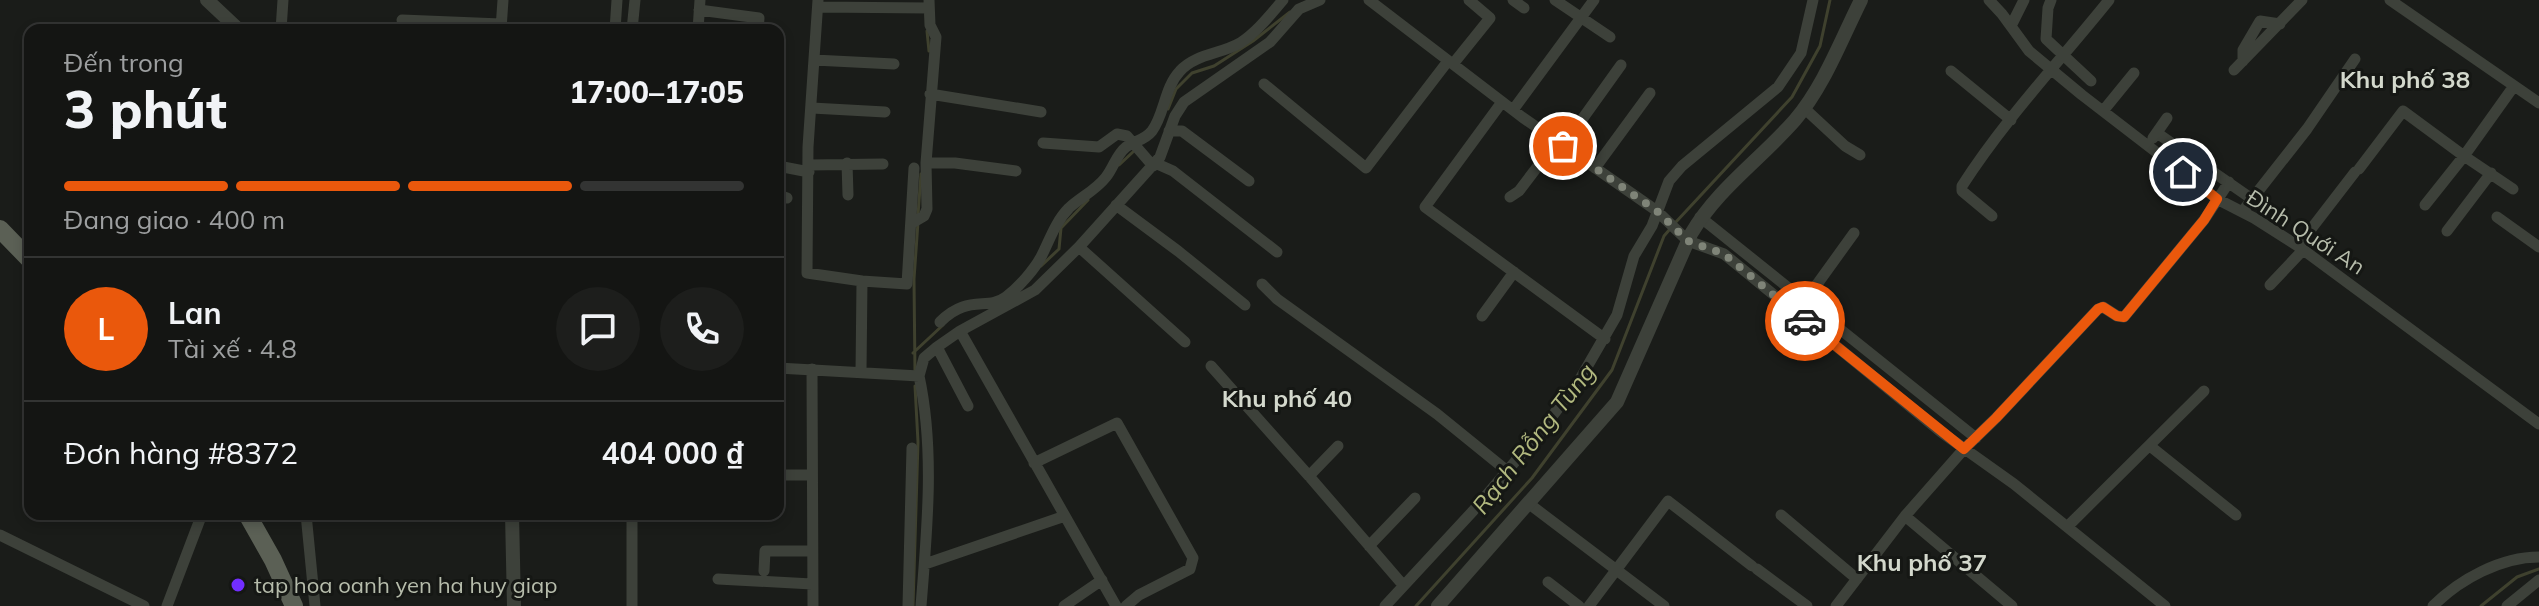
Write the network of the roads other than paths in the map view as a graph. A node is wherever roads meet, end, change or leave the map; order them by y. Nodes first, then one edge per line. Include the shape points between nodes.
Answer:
1 (207, 0) edge
2 (283, 0) edge
3 (503, 0) edge
4 (617, 0) edge
5 (635, 0) edge
6 (1283, 0) edge
7 (1320, 0) edge
8 (1469, 0) edge
9 (1513, 0) edge
10 (1555, 0) edge
11 (1594, 0) edge
12 (1813, 0) edge
13 (1861, 0) edge
14 (1989, 0) edge
15 (2024, 0) edge
16 (2051, 0) edge
17 (2109, 0) edge
18 (2302, 0) edge
19 (2390, 0) edge
20 (1374, 1) edge
21 (818, 3) edge
22 (700, 5) edge
23 (923, 6) edge
24 (1524, 8) dead end
25 (1582, 18) junction
26 (402, 20) dead end
27 (233, 24) edge
28 (281, 24) edge
29 (459, 24) edge
30 (501, 24) edge
31 (615, 24) edge
32 (633, 24) edge
33 (758, 24) edge
34 (2011, 26) junction
35 (1610, 37) dead end
36 (2064, 56) junction
37 (2355, 59) dead end
38 (814, 60) junction
39 (1451, 63) junction
40 (894, 64) dead end
41 (1621, 65) dead end
42 (2234, 70) dead end
43 (1951, 71) dead end
44 (2053, 71) junction
45 (2134, 73) dead end
46 (2091, 81) dead end
47 (1264, 84) dead end
48 (2514, 86) junction
49 (1650, 93) dead end
50 (930, 94) junction
51 (1502, 102) junction
52 (2539, 103) edge
53 (812, 108) junction
54 (1804, 108) junction
55 (1513, 110) junction
56 (2103, 111) junction
57 (885, 112) dead end
58 (1041, 112) dead end
59 (2167, 118) dead end
60 (2011, 120) junction
61 (1169, 131) junction
62 (2157, 133) junction
63 (1043, 143) dead end
64 (1560, 144) junction
65 (1134, 145) junction
66 (2148, 145) junction
67 (1860, 155) dead end
68 (2464, 156) junction
69 (847, 163) junction
70 (1152, 163) junction
71 (883, 164) dead end
72 (784, 166) edge
73 (920, 166) junction
74 (809, 168) junction
75 (1595, 168) junction
76 (1016, 171) dead end
77 (2491, 173) junction
78 (1249, 181) dead end
79 (2229, 182) junction
80 (2513, 189) dead end
81 (848, 195) dead end
82 (1510, 197) dead end
83 (2217, 199) junction
84 (2252, 199) junction
85 (1116, 205) junction
86 (2425, 205) dead end
87 (2242, 212) junction
88 (1659, 213) junction
89 (1992, 216) dead end
90 (1700, 217) junction
91 (2497, 217) dead end
92 (0, 229) edge
93 (2447, 231) dead end
94 (1854, 233) dead end
95 (1687, 237) junction
96 (1079, 247) junction
97 (2539, 247) edge
98 (2300, 248) junction
99 (1277, 252) dead end
100 (24, 254) edge
101 (1514, 272) junction
102 (862, 281) junction
103 (1262, 284) dead end
104 (2270, 285) dead end
105 (1805, 301) junction
106 (1245, 305) dead end
107 (1482, 316) dead end
108 (940, 322) dead end
109 (960, 331) junction
110 (1605, 339) junction
111 (1185, 342) dead end
112 (937, 347) junction
113 (1211, 366) dead end
114 (784, 368) edge
115 (812, 369) junction
116 (861, 372) junction
117 (914, 375) junction
118 (2204, 391) dead end
119 (968, 406) dead end
120 (2539, 424) edge
121 (1976, 438) junction
122 (1338, 446) dead end
123 (2150, 446) junction
124 (912, 448) dead end
125 (1964, 449) junction
126 (1034, 463) junction
127 (1506, 470) junction
128 (784, 475) edge
129 (811, 475) junction
130 (1309, 476) junction
131 (1415, 498) dead end
132 (1528, 503) junction
133 (1781, 515) dead end
134 (2236, 515) dead end
135 (1065, 516) junction
136 (1905, 516) junction
137 (200, 520) edge
138 (250, 520) edge
139 (307, 520) edge
140 (512, 520) edge
141 (632, 520) edge
142 (2067, 527) junction
143 (0, 535) edge
144 (1369, 546) junction
145 (812, 551) junction
146 (2539, 557) edge
147 (918, 568) junction
148 (1617, 569) junction
149 (764, 571) dead end
150 (718, 579) dead end
151 (1857, 579) junction
152 (1102, 580) junction
153 (2539, 580) edge
154 (1548, 582) dead end
155 (812, 584) junction
156 (1403, 585) junction
157 (1842, 604) edge
158 (144, 606) edge
159 (167, 606) edge
160 (294, 606) edge
161 (315, 606) edge
162 (514, 606) edge
163 (632, 606) edge
164 (813, 606) edge
165 (908, 606) edge
166 (921, 606) edge
167 (1064, 606) edge
168 (1116, 606) edge
169 (1126, 606) edge
170 (1385, 606) edge
171 (1438, 606) edge
172 (1579, 606) edge
173 (1589, 606) edge
174 (1664, 606) edge
175 (1807, 606) edge
176 (2012, 606) edge
177 (2165, 606) edge
178 (2433, 606) edge
179 (2507, 606) edge

1 - 27 street
2 - 28 street
3 - 30 street
4 - 31 street
5 - 32 street
6 - 65 street via 1241,42 1181,69 1151,132
7 - 61 street via 1299,9 1270,42 1184,102
8 - 39 street via 1490,18
9 - 24 street
10 - 25 street
11 - 25 street
12 - 88 street via 1801,53 1791,71 1682,166 1669,181
13 - 54 street
14 - 34 street, Đình Quới An
15 - 34 street
16 - 36 street via 2046,39
17 - 36 street
18 - 42 street via 2280,24 2260,21
19 - 48 street
20 - 39 street
21 - 23 street
21 - 38 street
22 - 33 street via 759,18
23 - 50 street via 936,37
25 - 35 street
25 - 55 street
26 - 29 street
34 - 44 street, Đình Quới An
36 - 44 street
36 - 46 street
37 - 84 street
38 - 40 street
38 - 53 street
39 - 47 street via 1366,168
39 - 51 street
41 - 64 street
43 - 60 street
44 - 56 street, Đình Quới An
44 - 60 street
45 - 56 street
48 - 52 street
48 - 68 street
49 - 75 street
50 - 58 street
50 - 73 street
51 - 55 street
51 - 101 street via 1425,207
53 - 57 street
53 - 74 street
54 - 67 street
54 - 90 street
55 - 64 street
56 - 66 street, Đình Quới An
59 - 62 street
60 - 89 street via 1962,188
61 - 70 street
61 - 78 street via 1182,131
62 - 66 street
62 - 79 street
63 - 65 street via 1099,147 1117,134
64 - 75 street
64 - 82 street
65 - 70 street
65 - 108 street via 1115,158 1108,175 1069,209 1035,266 1006,297 959,307
66 - 83 street, Đình Quới An
68 - 77 street
68 - 86 street
68 - 98 street via 2403,111
69 - 71 street
69 - 74 street
69 - 81 street
70 - 85 street
70 - 99 street via 1173,171
72 - 74 street
73 - 76 street via 955,163
73 - 102 street via 927,209 917,220 907,284
74 - 102 street via 807,273
75 - 88 street
77 - 80 street
77 - 93 street
79 - 83 street
79 - 84 street
83 - 87 street, Đình Quới An
83 - 121 street via 2124,317 2098,309
84 - 87 street
85 - 96 street
85 - 106 street
87 - 98 street, Đình Quới An
88 - 95 street
88 - 110 street via 1634,256
90 - 95 street
90 - 105 street
91 - 97 street
92 - 100 main road
94 - 105 street
95 - 125 street via 1724,254
95 - 132 street via 1617,402
96 - 109 street via 1035,290
96 - 111 street
98 - 104 street
98 - 120 street, Đình Quới An
101 - 107 street
101 - 110 street
102 - 116 street
103 - 127 street
105 - 121 street
109 - 112 street
109 - 126 street
110 - 127 street via 1542,430
112 - 117 street
112 - 119 street
113 - 130 street
114 - 115 street
115 - 116 street
115 - 129 street
116 - 117 street
117 - 147 street via 924,397 928,465
118 - 123 street
121 - 125 street
122 - 130 street
123 - 134 street
123 - 142 street
124 - 147 street
125 - 136 street
125 - 142 street
126 - 135 street
126 - 169 street via 1117,423 1193,558 1190,569
127 - 156 street
128 - 129 street
129 - 145 street
130 - 144 street
131 - 144 street
132 - 148 street
132 - 171 street
133 - 151 street
135 - 147 street
135 - 152 street
136 - 151 street
136 - 176 street
137 - 159 street
138 - 160 main road
139 - 161 street
140 - 162 street
141 - 163 street
142 - 177 street
143 - 158 street
144 - 156 street
145 - 149 street via 765,551
145 - 155 street
146 - 178 street via 2495,566
147 - 165 street
147 - 166 street
148 - 173 street
148 - 174 street
148 - 175 street via 1668,501
150 - 155 street
151 - 157 street
152 - 167 street
152 - 168 street
153 - 179 street
154 - 172 street
155 - 164 street
156 - 170 street

